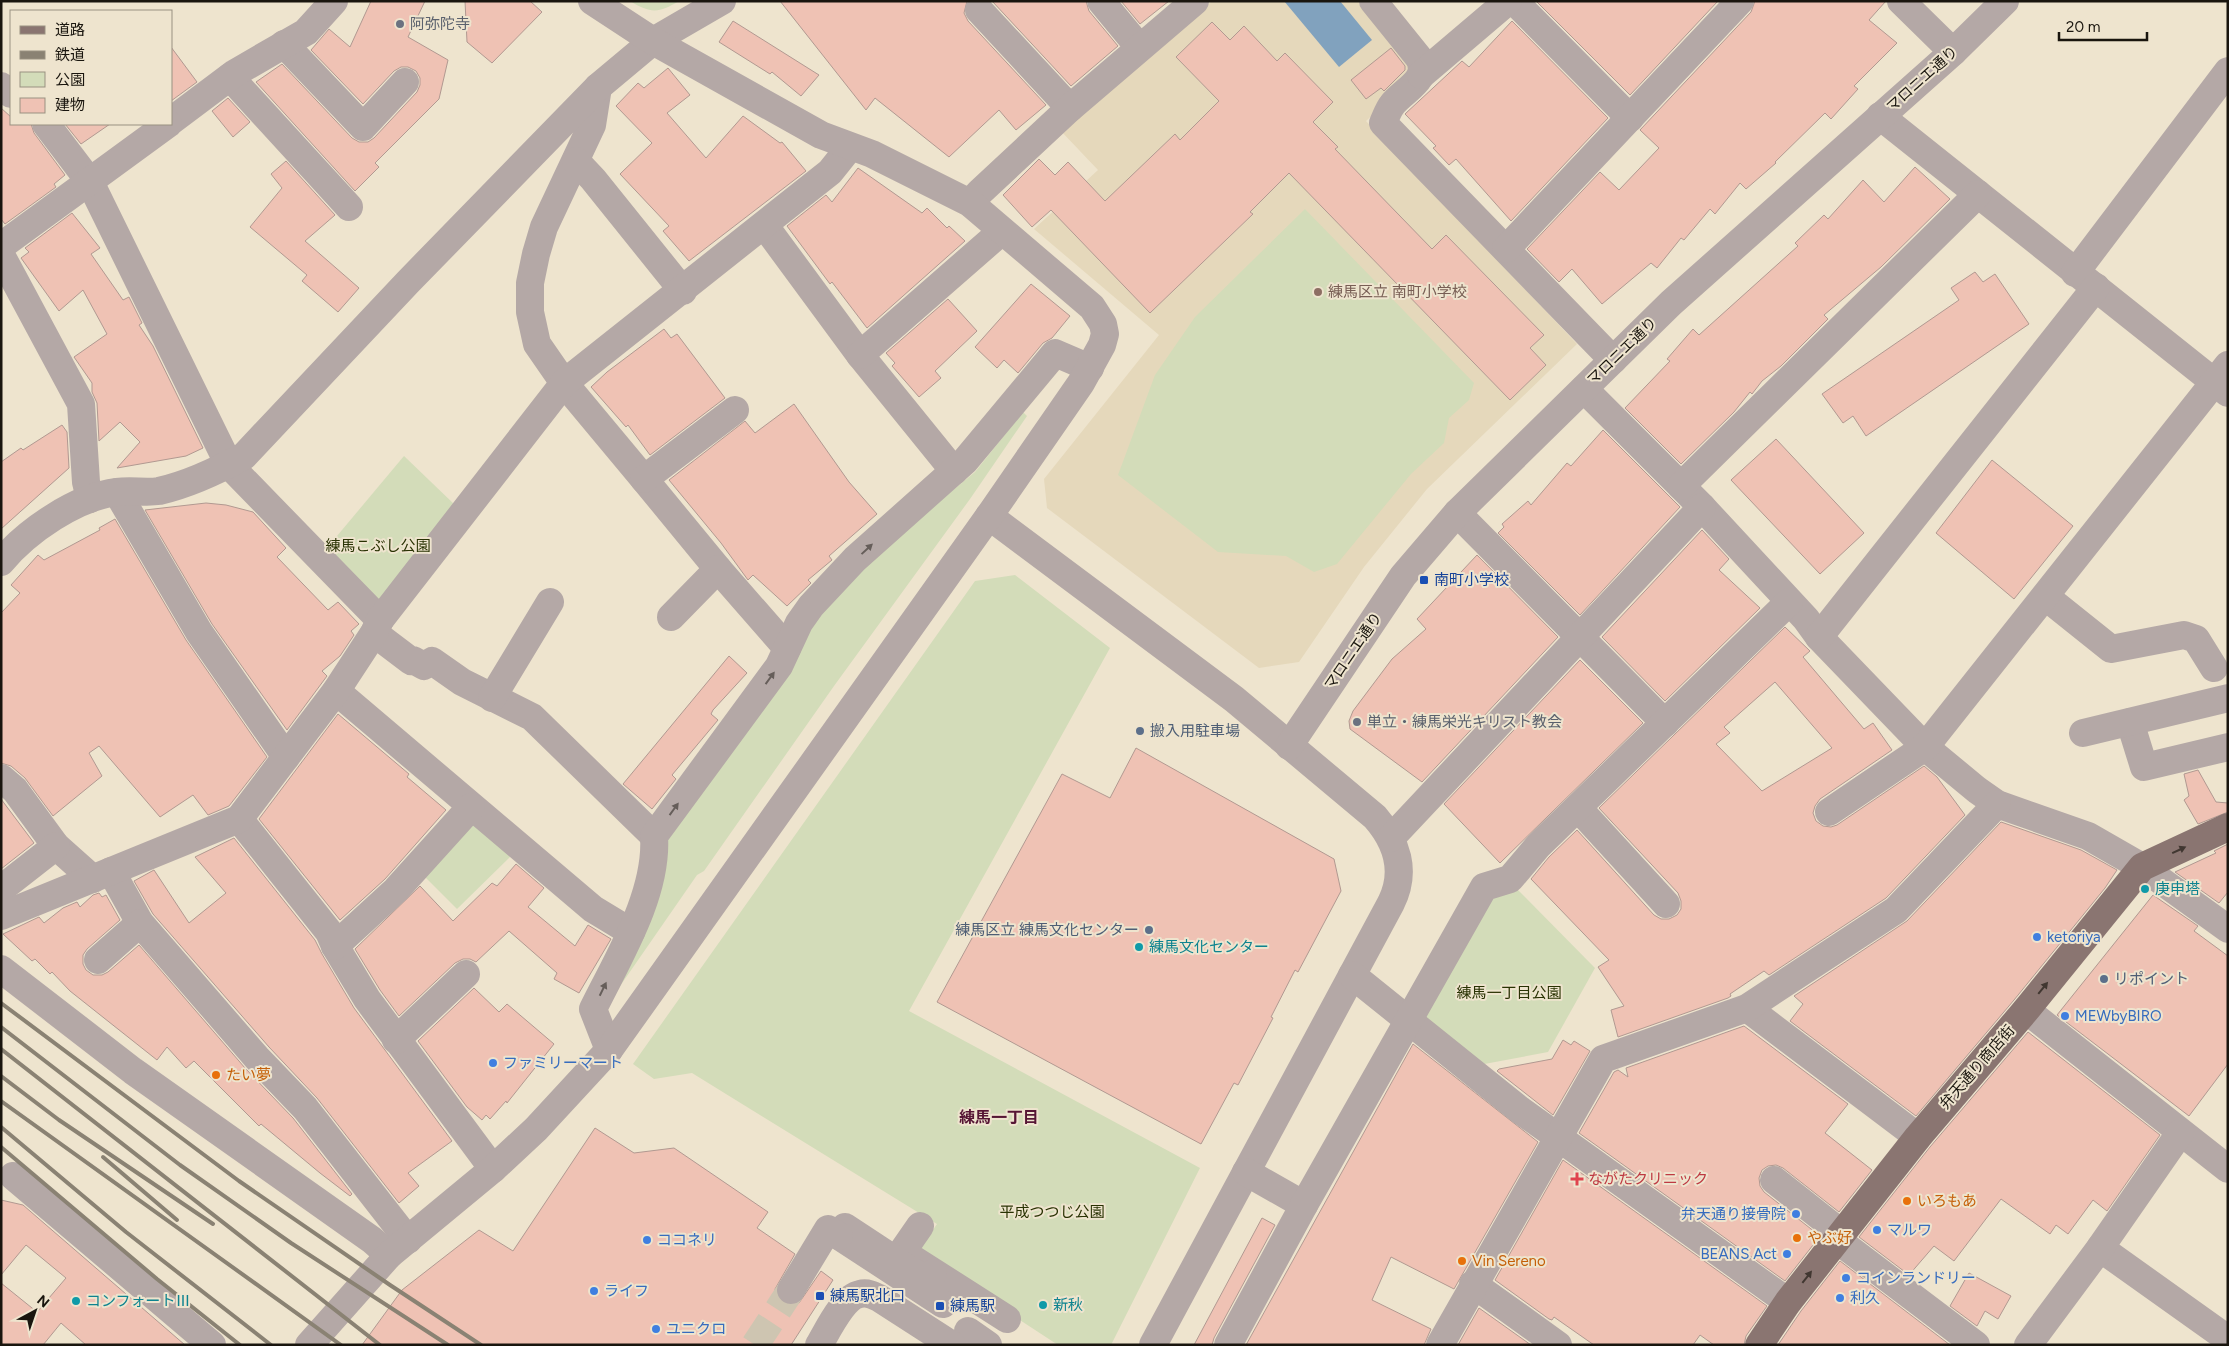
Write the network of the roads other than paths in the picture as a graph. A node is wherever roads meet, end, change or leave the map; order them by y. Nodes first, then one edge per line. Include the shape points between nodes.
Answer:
1 (334, 1) edge
2 (592, 1) edge
3 (722, 1) edge
4 (1101, 1) edge
5 (1195, 1) edge
6 (1373, 1) edge
7 (1508, 1) edge
8 (1514, 1) edge
9 (1740, 1) edge
10 (1901, 1) edge
11 (2005, 1) edge
12 (979, 10) dead end
13 (653, 41) junction
14 (284, 44) junction
15 (1139, 47) junction
16 (1953, 52) junction
17 (2228, 71) edge
18 (1421, 75) junction
19 (230, 77) junction
20 (405, 82) dead end
21 (598, 87) junction
22 (1070, 108) junction
23 (1880, 116) junction
24 (1630, 118) junction
25 (172, 120) edge
26 (47, 125) edge
27 (167, 125) edge
28 (850, 147) junction
29 (576, 160) junction
30 (90, 182) junction
31 (1978, 194) junction
32 (970, 203) junction
33 (349, 207) dead end
34 (765, 226) junction
35 (1002, 231) junction
36 (1, 246) edge
37 (1506, 249) junction
38 (1, 255) edge
39 (2085, 280) junction
40 (682, 291) junction
41 (860, 355) junction
42 (1613, 360) junction
43 (1090, 368) junction
44 (2224, 380) edge
45 (564, 383) junction
46 (1584, 388) junction
47 (735, 410) dead end
48 (229, 464) junction
49 (954, 471) junction
50 (644, 480) junction
51 (1681, 486) junction
52 (116, 492) junction
53 (90, 498) junction
54 (1702, 507) junction
55 (1457, 512) junction
56 (989, 516) junction
57 (1, 562) edge
58 (718, 569) junction
59 (2046, 597) junction
60 (550, 602) dead end
61 (1789, 602) junction
62 (672, 617) dead end
63 (377, 626) junction
64 (1578, 637) junction
65 (1819, 637) junction
66 (787, 648) junction
67 (2214, 668) dead end
68 (336, 691) junction
69 (492, 698) junction
70 (2228, 698) edge
71 (2130, 722) junction
72 (1665, 723) junction
73 (2083, 733) dead end
74 (1289, 746) junction
75 (1925, 747) junction
76 (2228, 747) edge
77 (286, 757) junction
78 (1, 778) edge
79 (1997, 804) junction
80 (471, 806) junction
81 (1578, 808) junction
82 (1829, 812) dead end
83 (239, 819) junction
84 (2228, 828) edge
85 (654, 836) junction
86 (1391, 838) junction
87 (56, 846) junction
88 (2142, 867) junction
89 (102, 875) junction
90 (1, 889) edge
91 (1666, 904) dead end
92 (1, 916) edge
93 (140, 923) junction
94 (2228, 929) edge
95 (631, 932) junction
96 (335, 946) junction
97 (98, 960) dead end
98 (1, 969) edge
99 (466, 974) dead end
100 (1352, 975) junction
101 (1748, 1008) junction
102 (2026, 1010) junction
103 (1408, 1019) junction
104 (396, 1040) junction
105 (608, 1050) junction
106 (2180, 1133) junction
107 (1918, 1137) junction
108 (1559, 1138) junction
109 (493, 1169) junction
110 (2228, 1169) edge
111 (1246, 1172) junction
112 (14, 1176) dead end
113 (1774, 1180) dead end
114 (1304, 1205) junction
115 (920, 1226) dead end
116 (839, 1236) junction
117 (1839, 1236) junction
118 (398, 1247) junction
119 (2100, 1248) junction
120 (933, 1273) junction
121 (1473, 1284) junction
122 (791, 1290) tunnel mouth
123 (1788, 1302) junction
124 (943, 1304) dead end
125 (1007, 1319) dead end
126 (2224, 1338) edge
127 (969, 1340) edge
128 (212, 1345) edge
129 (309, 1345) edge
130 (819, 1345) edge
131 (1153, 1345) edge
132 (1228, 1345) edge
133 (1440, 1345) edge
134 (1558, 1345) edge
135 (1759, 1345) edge
136 (1976, 1345) edge
137 (2028, 1345) edge

1 - 14 street via 306,32
2 - 13 street
3 - 13 street
4 - 15 street
5 - 15 street
6 - 18 street via 1419,58
7 - 18 street
8 - 24 street
9 - 24 street
10 - 16 street
11 - 16 street, マロニエ通り
12 - 22 street
13 - 21 street
13 - 28 street via 821,135
14 - 19 street
14 - 20 street via 363,127
15 - 22 street
16 - 23 street, マロニエ通り
17 - 39 street
18 - 37 street via 1392,105 1383,123
19 - 25 street
19 - 33 street
21 - 29 street via 592,125
21 - 48 street via 408,282 270,431 244,456
22 - 32 street
23 - 31 street
23 - 42 street, マロニエ通り via 1671,303
24 - 37 street
26 - 30 street
27 - 30 street
28 - 32 street via 872,154
28 - 34 street via 830,172
29 - 40 street
29 - 45 street via 544,227 530,283 530,312 537,344
30 - 36 street
30 - 48 street
31 - 39 street
31 - 51 street
32 - 35 street
34 - 40 street
34 - 41 street
35 - 41 street
35 - 43 street via 1092,307 1103,324 1102,345
37 - 42 street
38 - 53 street via 81,404
39 - 44 street
39 - 65 street
40 - 45 street
41 - 49 street
42 - 46 street, マロニエ通り
43 - 49 street via 1055,354
43 - 56 street
44 - 59 street
45 - 50 street
45 - 63 street
46 - 51 street
46 - 55 street, マロニエ通り
47 - 50 street
48 - 52 street via 185,484 157,491
48 - 63 street
66 -> 49 street via 799,623 824,590
50 - 58 street
51 - 54 street
52 - 53 street
52 - 77 street via 199,632
53 - 57 street via 46,522
54 - 61 street
54 - 64 street
55 - 64 street
55 - 74 street, マロニエ通り via 1403,576
56 - 74 street via 1234,699
56 - 105 street
58 - 62 street
58 - 66 street
59 - 67 street via 2111,649 2184,635 2196,639
59 - 75 street
60 - 69 street
61 - 65 street
61 - 72 street
63 - 68 street
63 - 69 street via 411,661 424,666 432,661
64 - 72 street
64 - 86 street
65 - 75 street
85 -> 66 street via 779,666
68 - 77 street
68 - 80 street
69 - 85 street via 532,717
70 - 71 street
71 - 73 street
71 - 76 street via 2144,767
72 - 81 street
74 - 86 street via 1375,817
75 - 79 street
75 - 82 street
77 - 83 street
78 - 87 street via 15,790
79 - 88 street via 2088,836
79 - 101 street via 1896,910
80 - 95 street via 593,909
80 - 96 street via 396,890
81 - 91 street
81 - 103 street via 1538,846 1510,879 1484,887
83 - 89 street
83 - 96 street via 329,932
88 -> 84 main road, 弁天通り商店街
85 - 95 street via 647,890
86 - 100 street via 1399,862 1397,887
87 - 89 street
87 - 90 street
88 - 94 street
102 -> 88 main road, 弁天通り商店街
89 - 92 street
89 - 93 street
93 - 97 street
93 - 118 street via 257,1058 305,1108
105 -> 95 street via 593,1009
96 - 104 street
98 - 118 street via 133,1071 372,1240
99 - 104 street
100 - 103 street
100 - 111 street
101 - 107 street
101 - 108 street via 1603,1059
102 - 106 street
102 - 107 main road, 弁天通り商店街
103 - 108 street
103 - 114 street
104 - 109 street
105 - 109 street via 536,1129
106 - 110 street
106 - 119 street
107 - 117 main road, 弁天通り商店街
108 - 121 street
108 - 123 street
109 - 118 street
111 - 114 street
111 - 131 street
112 - 128 street
113 - 117 street
114 - 132 street
115 - 120 street via 902,1252
116 - 120 street via 845,1227 927,1281
116 - 122 street via 828,1229
116 - 124 street
123 -> 117 main road, 弁天通り商店街
117 - 136 street
118 - 129 street
119 - 126 street
119 - 137 street
120 - 125 street
121 - 133 street
121 - 134 street
123 - 135 main road, 弁天通り商店街
127 - 130 street via 879,1298 860,1294 841,1309

